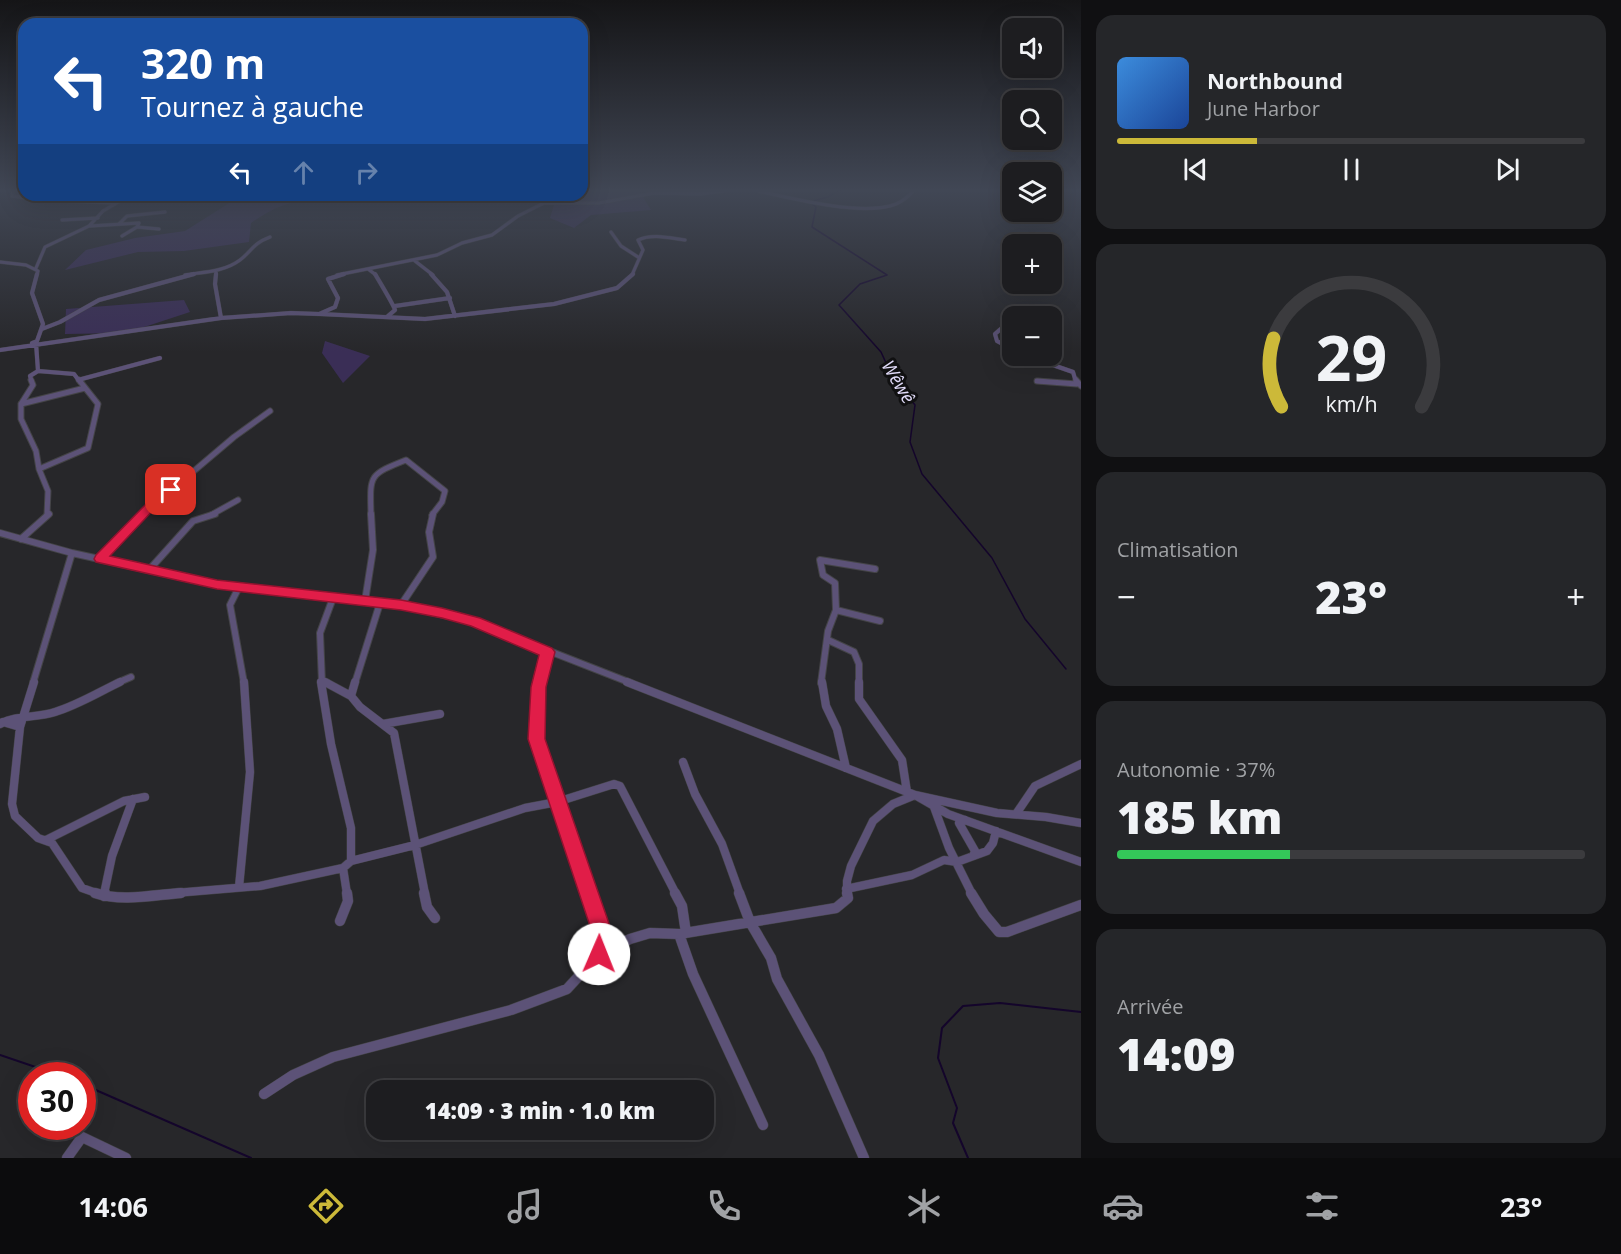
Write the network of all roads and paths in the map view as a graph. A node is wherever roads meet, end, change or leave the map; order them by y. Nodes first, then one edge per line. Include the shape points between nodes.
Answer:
1 (51, 244) edge
2 (254, 244) edge
3 (460, 244) edge
4 (620, 244) edge
5 (640, 244) edge
6 (638, 257) junction
7 (415, 260) junction
8 (39, 261) junction
9 (0, 264) edge
10 (25, 265) junction
11 (36, 268) junction
12 (368, 268) junction
13 (216, 271) junction
14 (450, 298) junction
15 (395, 306) junction
16 (319, 314) junction
17 (388, 316) junction
18 (455, 316) junction
19 (221, 318) junction
20 (1002, 328) edge
21 (42, 329) junction
22 (36, 343) junction
23 (1002, 344) edge
24 (0, 352) edge
25 (159, 358) dead end
26 (1056, 366) edge
27 (38, 371) junction
28 (78, 380) junction
29 (1037, 381) dead end
30 (1079, 385) edge
31 (85, 388) junction
32 (21, 404) junction
33 (270, 411) dead end
34 (39, 469) junction
35 (238, 500) dead end
36 (0, 533) edge
37 (21, 539) junction
38 (72, 554) junction
39 (100, 559) junction
40 (875, 569) dead end
41 (149, 570) junction
42 (239, 587) junction
43 (333, 598) junction
44 (365, 601) junction
45 (381, 603) junction
46 (401, 605) junction
47 (836, 610) junction
48 (880, 621) dead end
49 (828, 640) junction
50 (547, 652) junction
51 (131, 677) dead end
52 (322, 680) junction
53 (351, 696) junction
54 (440, 714) dead end
55 (1, 723) edge
56 (21, 723) junction
57 (383, 724) junction
58 (683, 762) dead end
59 (1081, 764) edge
60 (846, 768) junction
61 (911, 794) junction
62 (145, 798) dead end
63 (133, 799) junction
64 (557, 802) junction
65 (933, 806) junction
66 (1016, 814) junction
67 (966, 820) junction
68 (1081, 823) edge
69 (996, 831) junction
70 (46, 840) junction
71 (415, 845) junction
72 (973, 856) junction
73 (351, 861) junction
74 (957, 861) junction
75 (1081, 862) edge
76 (343, 868) junction
77 (239, 887) junction
78 (846, 890) junction
79 (104, 896) junction
80 (1081, 905) edge
81 (435, 918) dead end
82 (340, 921) dead end
83 (750, 922) junction
84 (683, 933) junction
85 (599, 954) junction
86 (264, 1094) dead end
87 (763, 1125) dead end
88 (68, 1158) edge
89 (126, 1158) edge
90 (864, 1158) edge

1 - 8 street via 45,247
2 - 13 street via 240,260
3 - 7 street
4 - 6 street
5 - 6 street via 643,250
6 - 18 street via 636,270 616,288 554,304
7 - 12 street
7 - 14 street via 424,265
8 - 10 street
8 - 11 street
9 - 10 street
10 - 11 street
11 - 21 street via 32,293
12 - 15 street
12 - 16 street via 328,279 338,298 334,307
13 - 19 street
13 - 21 street via 186,275 99,300
14 - 15 street
14 - 18 street
15 - 17 street
16 - 17 street
16 - 19 street
17 - 18 street
19 - 22 street
20 - 23 street via 996,334
21 - 22 street
22 - 24 street
22 - 27 street
25 - 28 street
26 - 30 street via 1073,372
27 - 28 street via 74,374
27 - 32 street via 30,376 33,385
28 - 31 street
29 - 30 street
31 - 32 street
31 - 34 street via 98,404 88,448
32 - 34 street via 21,418 36,451
33 - 39 street via 153,504
34 - 37 street via 48,491 49,514
35 - 41 street via 213,515 193,521
36 - 37 street
37 - 38 street
38 - 39 street
38 - 56 street
39 - 41 street
40 - 47 street via 820,560 823,575 828,582 835,583
41 - 42 street
42 - 43 street
42 - 77 street via 230,605 243,671 250,772
43 - 44 street
43 - 52 street via 320,633
44 - 45 street
44 - 46 street via 373,550 370,483 379,471 405,460 417,466 445,495 432,516 433,557
45 - 46 street
45 - 53 street
46 - 50 street via 475,622
47 - 48 street
47 - 49 street
49 - 60 street via 821,687
49 - 61 street via 854,652 859,664 859,699 902,760
50 - 60 street
50 - 64 street via 539,687 537,739
51 - 56 street via 54,714
52 - 53 street
52 - 73 street via 331,744 351,828
53 - 57 street
54 - 57 street
55 - 56 street
56 - 70 street via 12,804 15,816
57 - 71 street via 394,733
58 - 83 street via 695,795 722,844
59 - 66 street via 1035,786
60 - 61 street
61 - 65 street
61 - 66 street
61 - 78 street via 873,819 852,860
62 - 63 street
63 - 70 street
63 - 79 street via 112,856
64 - 71 street via 525,808
64 - 84 street via 614,784 620,786 682,906
64 - 85 street via 603,935
65 - 67 street
65 - 74 street
66 - 68 street
67 - 69 street
67 - 72 street via 959,823 975,851
69 - 72 street via 987,851
69 - 75 street
70 - 79 street via 52,843 81,888
71 - 73 street
71 - 81 street via 427,907
72 - 74 street
73 - 76 street
74 - 78 street via 944,860 912,875
74 - 80 street via 990,925 999,932
76 - 77 street
76 - 82 street via 348,901
77 - 79 street
78 - 83 street via 848,898 836,908
83 - 84 street
83 - 90 street via 819,1055
84 - 85 street via 650,933
84 - 87 street via 693,974
85 - 86 street via 567,989 511,1010 333,1057 293,1075
88 - 89 street via 82,1137

